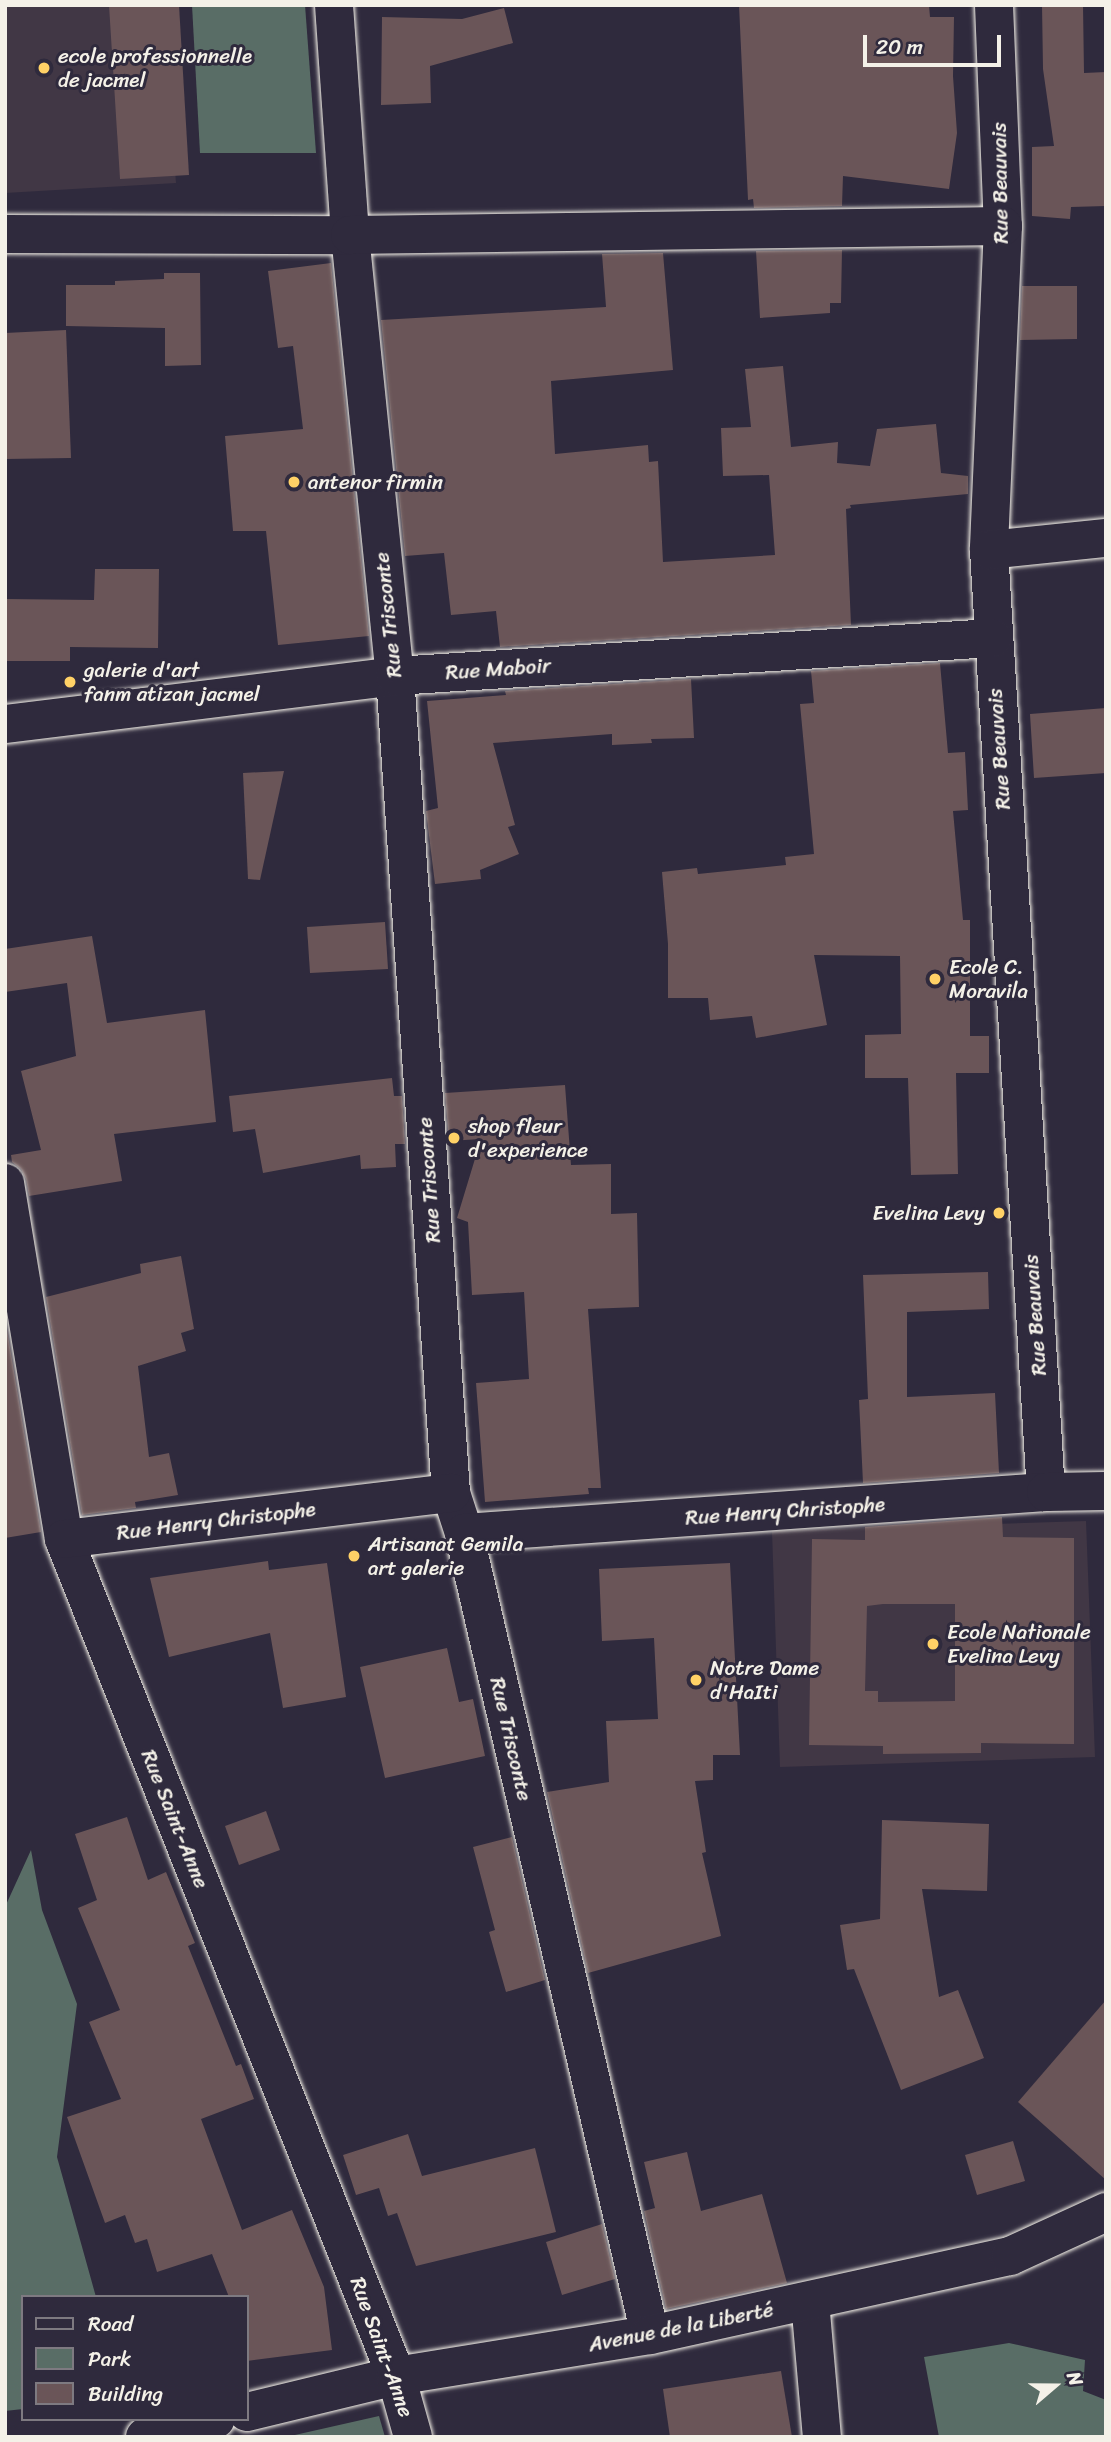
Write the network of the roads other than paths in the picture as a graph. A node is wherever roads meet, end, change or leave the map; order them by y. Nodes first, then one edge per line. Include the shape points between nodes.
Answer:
1 (334, 5) edge
2 (994, 5) edge
3 (1003, 226) junction
4 (5, 234) edge
5 (350, 235) junction
6 (1106, 538) edge
7 (989, 550) junction
8 (993, 638) junction
9 (395, 676) junction
10 (5, 724) edge
11 (5, 1183) edge
12 (1106, 1491) edge
13 (1046, 1492) junction
14 (451, 1493) junction
15 (464, 1533) junction
16 (64, 1539) junction
17 (1106, 2212) edge
18 (810, 2301) junction
19 (650, 2335) junction
20 (396, 2375) junction
21 (248, 2412) edge
22 (208, 2421) edge
23 (145, 2437) edge
24 (413, 2437) edge
25 (822, 2437) edge

1 - 5 street, Rue Trisconte
2 - 3 street, Rue Beauvais
3 - 5 street
3 - 7 street, Rue Beauvais
4 - 5 street
5 - 9 street, Rue Trisconte
6 - 7 street
7 - 8 street, Rue Beauvais
8 - 9 street, Rue Maboir
8 - 13 street, Rue Beauvais
9 - 10 street, Rue Maboir
9 - 14 street, Rue Trisconte
11 - 16 street, Rue Saint-Anne
12 - 13 street, Rue Henry Christophe
13 - 15 street, Rue Henry Christophe
14 - 15 street, Rue Trisconte
14 - 16 street, Rue Henry Christophe
15 - 19 street, Rue Trisconte
16 - 20 street, Rue Saint-Anne
17 - 18 street, Avenue de la Liberté via 1010,2256
18 - 19 street, Avenue de la Liberté
18 - 25 street
19 - 20 street, Avenue de la Liberté
20 - 21 street, Avenue de la Liberté
20 - 24 street, Rue Saint-Anne
22 - 23 street

